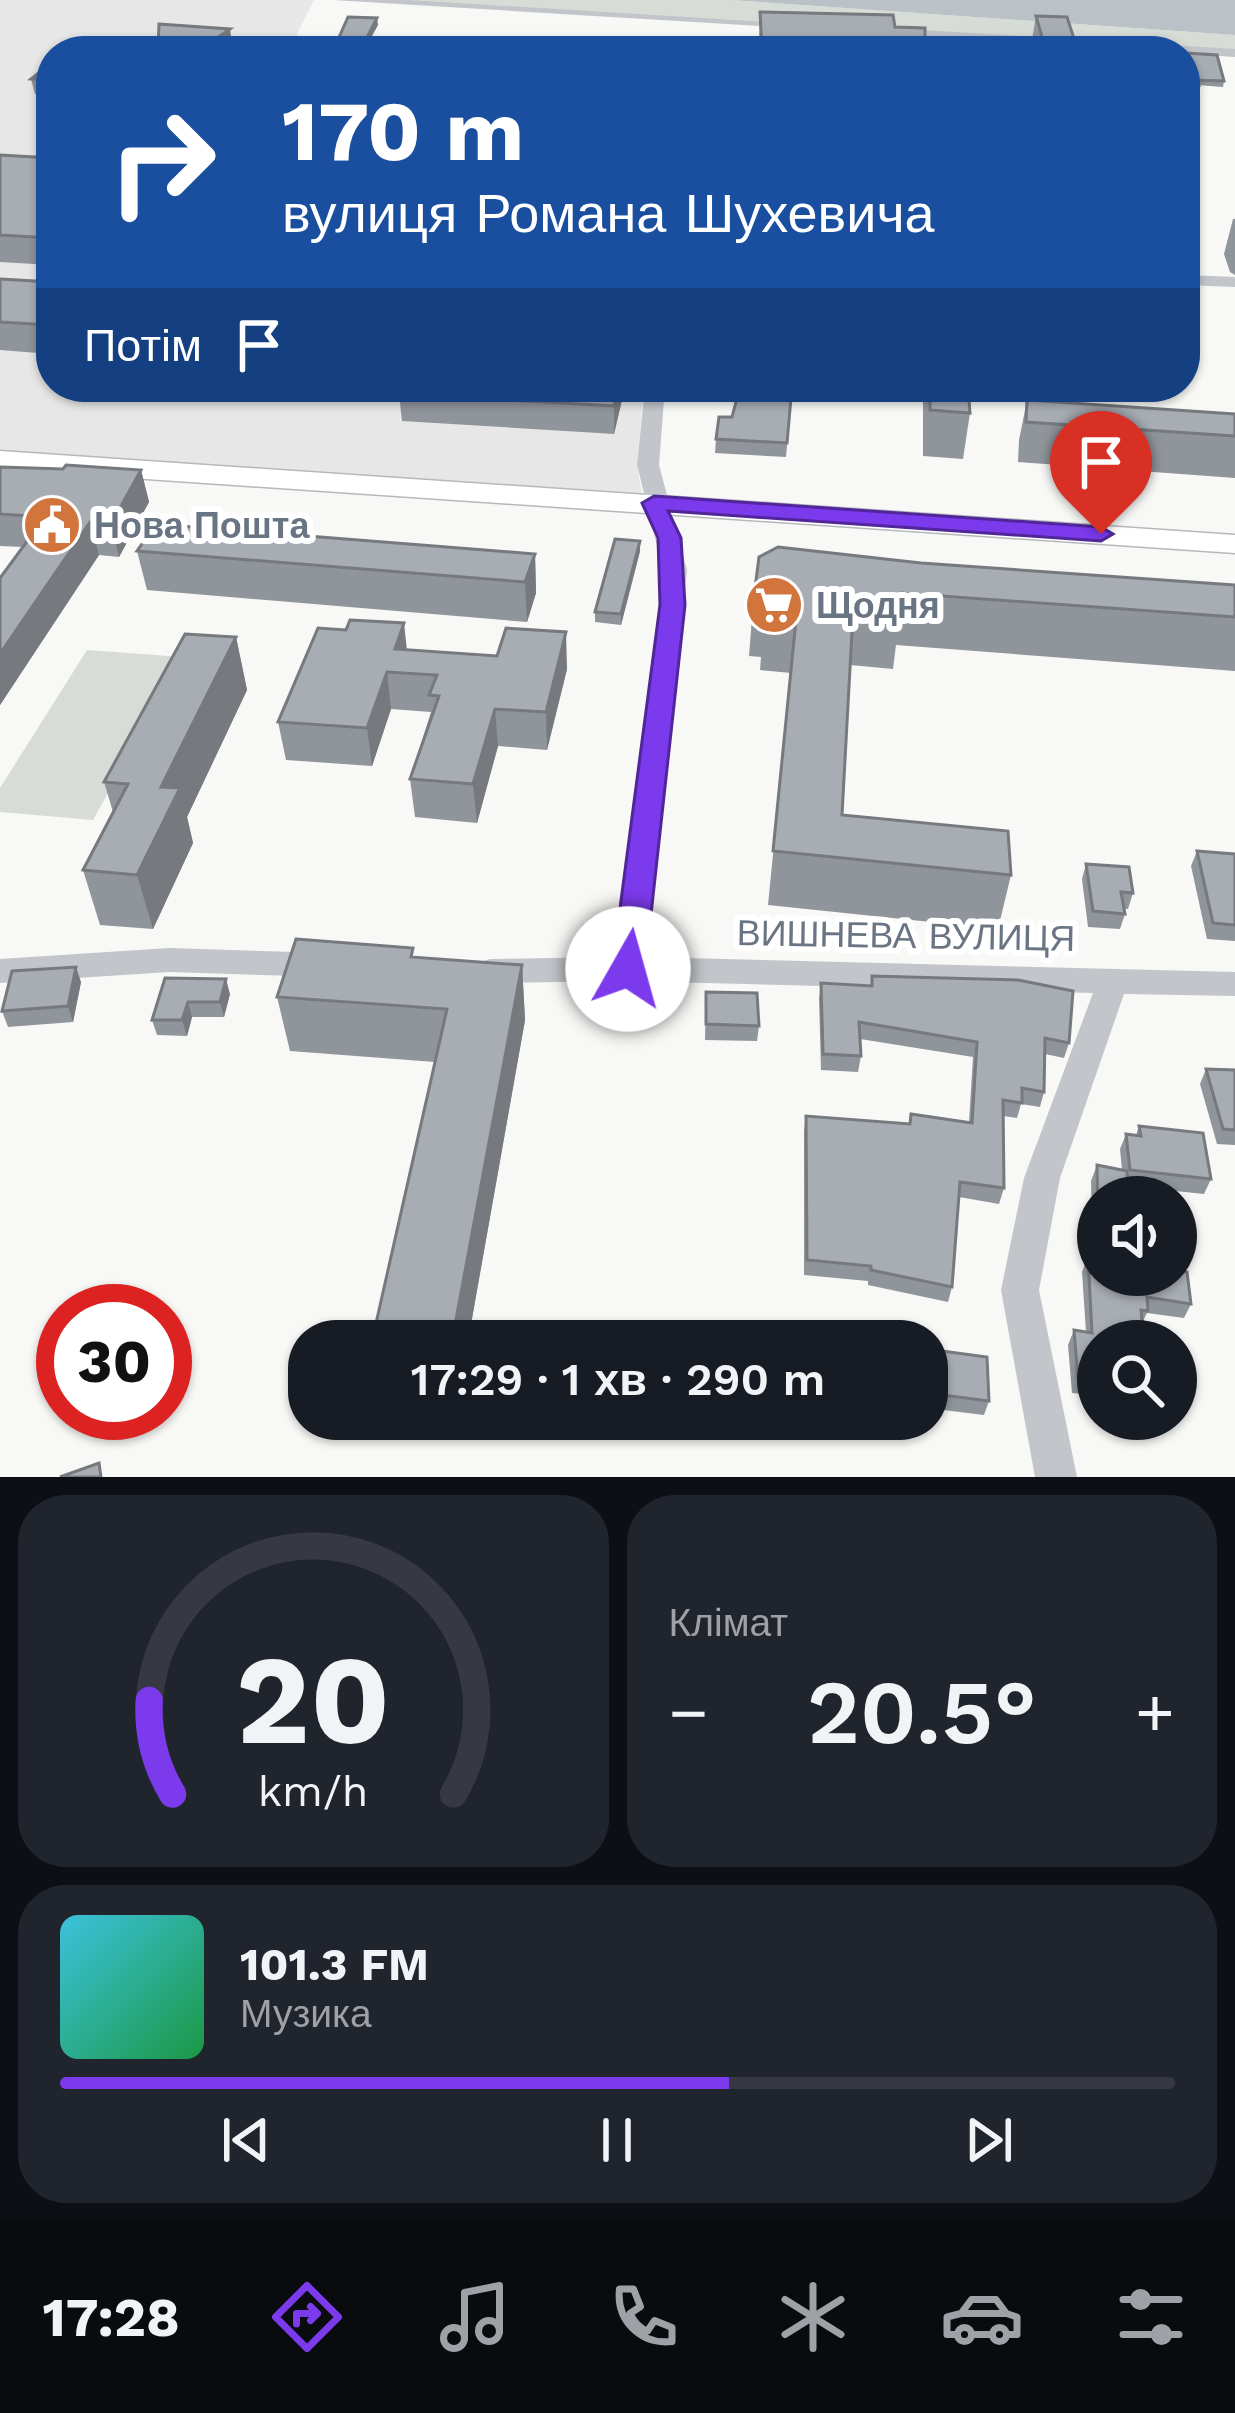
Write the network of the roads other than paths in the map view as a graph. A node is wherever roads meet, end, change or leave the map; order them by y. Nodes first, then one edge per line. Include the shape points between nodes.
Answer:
1 (339, 0) edge
2 (816, 26) edge
3 (885, 31) edge
4 (965, 36) edge
5 (1200, 51) edge
6 (1235, 53) edge
7 (1200, 281) edge
8 (1235, 282) edge
9 (654, 402) edge
10 (0, 460) edge
11 (654, 503) junction
12 (1235, 544) edge
13 (356, 966) edge
14 (449, 969) edge
15 (628, 969) junction
16 (0, 971) edge
17 (1114, 978) junction
18 (1235, 984) edge
19 (1056, 1477) edge

1 - 2 street
3 - 4 street
5 - 6 street
7 - 8 street
9 - 11 street
10 - 11 main road
11 - 12 main road
11 - 15 street via 669,538 673,594
13 - 16 street via 169,960
14 - 15 street, ВИШНЕВА ВУЛИЦЯ
15 - 17 street, ВИШНЕВА ВУЛИЦЯ
17 - 18 street, ВИШНЕВА ВУЛИЦЯ
17 - 19 street via 1042,1178 1021,1291

